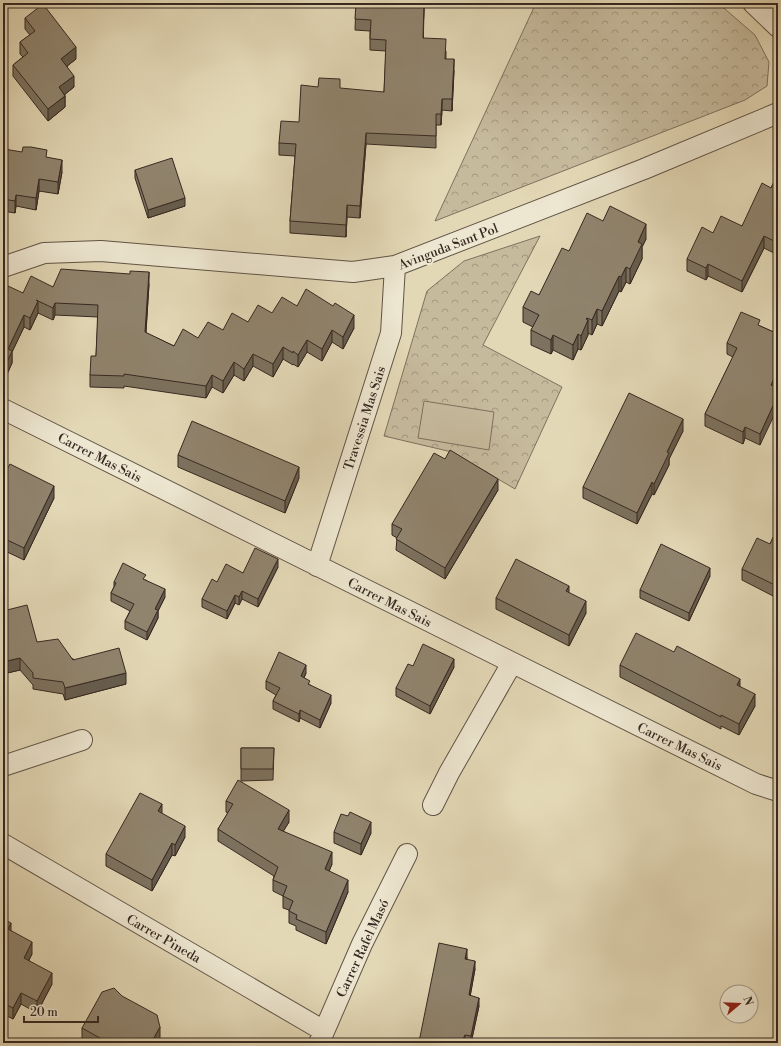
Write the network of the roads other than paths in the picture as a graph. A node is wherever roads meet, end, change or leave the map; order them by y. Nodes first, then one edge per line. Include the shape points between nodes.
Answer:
1 (753, 3) edge
2 (778, 27) edge
3 (778, 113) edge
4 (395, 266) junction
5 (3, 267) edge
6 (3, 409) edge
7 (317, 566) junction
8 (512, 663) junction
9 (82, 740) dead end
10 (3, 766) edge
11 (778, 791) edge
12 (432, 805) dead end
13 (3, 844) edge
14 (407, 854) dead end
15 (322, 1037) edge

1 - 2 street
3 - 4 street, Avinguda Sant Pol via 644,170
4 - 5 street, Avinguda Sant Pol via 353,272 101,251 44,253
4 - 7 street, Travessia Mas Sais via 391,332
6 - 7 street, Carrer Mas Sais
7 - 8 street, Carrer Mas Sais
8 - 11 street, Carrer Mas Sais via 756,784
8 - 12 street
9 - 10 street
13 - 15 street, Carrer Pineda
14 - 15 street, Carrer Rafel Masó via 362,944

